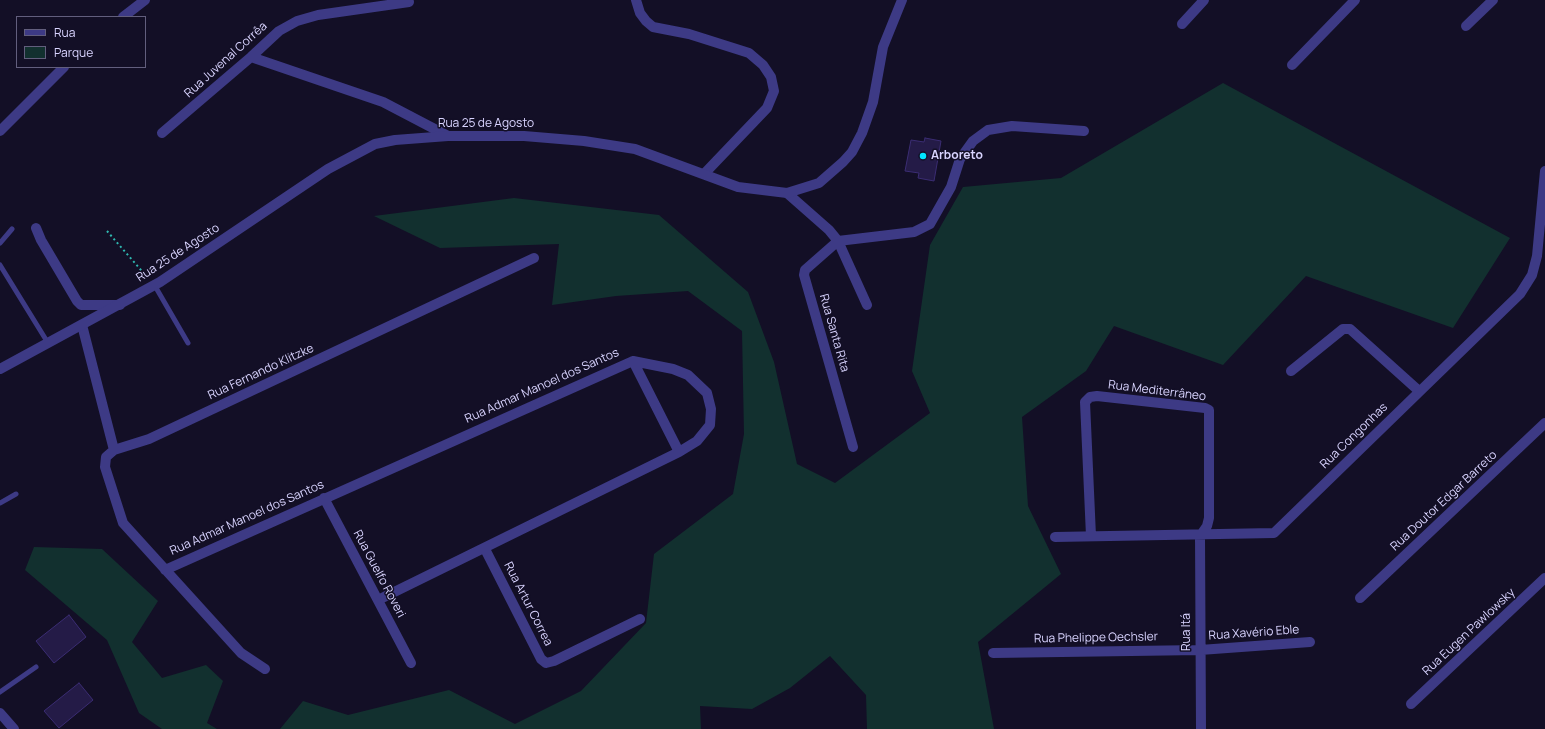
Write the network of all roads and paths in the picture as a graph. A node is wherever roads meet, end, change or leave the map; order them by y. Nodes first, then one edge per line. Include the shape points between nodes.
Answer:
1 (145, 0) edge
2 (636, 0) edge
3 (902, 0) edge
4 (1204, 0) edge
5 (1355, 0) edge
6 (1493, 0) edge
7 (409, 2) dead end
8 (124, 16) edge
9 (1182, 24) dead end
10 (1466, 26) dead end
11 (251, 57) junction
12 (1292, 65) dead end
13 (63, 68) edge
14 (0, 130) edge
15 (1084, 131) dead end
16 (162, 133) dead end
17 (448, 136) junction
18 (1545, 172) edge
19 (704, 174) junction
20 (787, 193) junction
21 (36, 228) dead end
22 (12, 229) dead end
23 (107, 231) dead end
24 (838, 241) junction
25 (0, 243) edge
26 (534, 258) dead end
27 (0, 265) edge
28 (155, 286) junction
29 (120, 305) junction
30 (867, 305) dead end
31 (82, 325) junction
32 (48, 343) junction
33 (188, 343) dead end
34 (633, 361) junction
35 (0, 369) edge
36 (1291, 370) dead end
37 (1419, 391) junction
38 (1545, 423) edge
39 (853, 447) dead end
40 (114, 450) junction
41 (679, 452) junction
42 (16, 494) dead end
43 (324, 498) junction
44 (0, 503) edge
45 (1091, 536) junction
46 (1200, 536) junction
47 (1055, 537) dead end
48 (485, 549) junction
49 (165, 570) junction
50 (1545, 578) edge
51 (1360, 598) dead end
52 (378, 600) junction
53 (640, 619) dead end
54 (1310, 642) dead end
55 (1200, 650) junction
56 (993, 653) dead end
57 (411, 663) dead end
58 (36, 667) dead end
59 (265, 670) dead end
60 (0, 692) edge
61 (1411, 704) dead end
62 (0, 713) edge
63 (14, 729) edge
64 (1201, 729) edge

1 - 8 street
2 - 19 street via 640,13 653,27 689,34 749,53 771,77 774,91 767,108
3 - 20 street, Rua 25 de Agosto via 883,47 872,102 862,133 852,152 819,183
4 - 9 street
5 - 12 street
6 - 10 street
7 - 11 street, Rua Juvenal Corrêa via 318,15 297,21 278,31
11 - 16 street, Rua Juvenal Corrêa
11 - 17 street via 383,102
13 - 14 street
15 - 24 street via 1012,126 988,130 973,141 960,159 951,187 930,224 914,232
17 - 19 street, Rua 25 de Agosto via 524,136 584,141 635,149
17 - 28 street, Rua 25 de Agosto via 375,144 328,169
18 - 37 street, Rua Congonhas via 1537,256 1532,275 1520,294
19 - 20 street, Rua 25 de Agosto via 738,187
20 - 24 street
21 - 29 street via 81,305
22 - 25 lane
23 - 28 path
24 - 30 street
24 - 39 street, Rua Santa Rita via 805,270 804,275
26 - 40 street, Rua Fernando Klitzke via 149,439
27 - 32 lane
28 - 29 street, Rua 25 de Agosto
28 - 33 lane
29 - 31 street, Rua 25 de Agosto
31 - 32 street, Rua 25 de Agosto
31 - 40 street
32 - 35 street, Rua 25 de Agosto
34 - 41 street
34 - 41 street, Rua Admar Manoel dos Santos via 673,369 688,375 707,394 711,409 710,425 697,441
34 - 43 street, Rua Admar Manoel dos Santos
36 - 37 street via 1343,329 1350,329
37 - 46 street, Rua Congonhas via 1274,534
38 - 51 street, Rua Doutor Edgar Barreto
40 - 49 street, Rua Admar Manoel dos Santos via 106,457 105,467 123,523
41 - 48 street, Rua Admar Manoel dos Santos
42 - 44 lane
43 - 49 street, Rua Admar Manoel dos Santos
43 - 52 street, Rua Guelfo Roveri
45 - 46 street, Rua Congonhas
45 - 46 street, Rua Mediterrâneo via 1085,402 1090,397 1097,396 1209,410 1210,518 1208,526
45 - 47 street, Rua Congonhas
46 - 55 street, Rua Itá
48 - 52 street, Rua Admar Manoel dos Santos
48 - 53 street, Rua Artur Correa via 541,659 546,663
49 - 59 street via 241,653
50 - 61 street, Rua Eugen Pawlowsky
52 - 57 street, Rua Guelfo Roveri
54 - 55 street, Rua Xavério Eble
55 - 56 street, Rua Phelippe Oechsler
55 - 64 street, Rua Itá
58 - 60 lane
62 - 63 street

